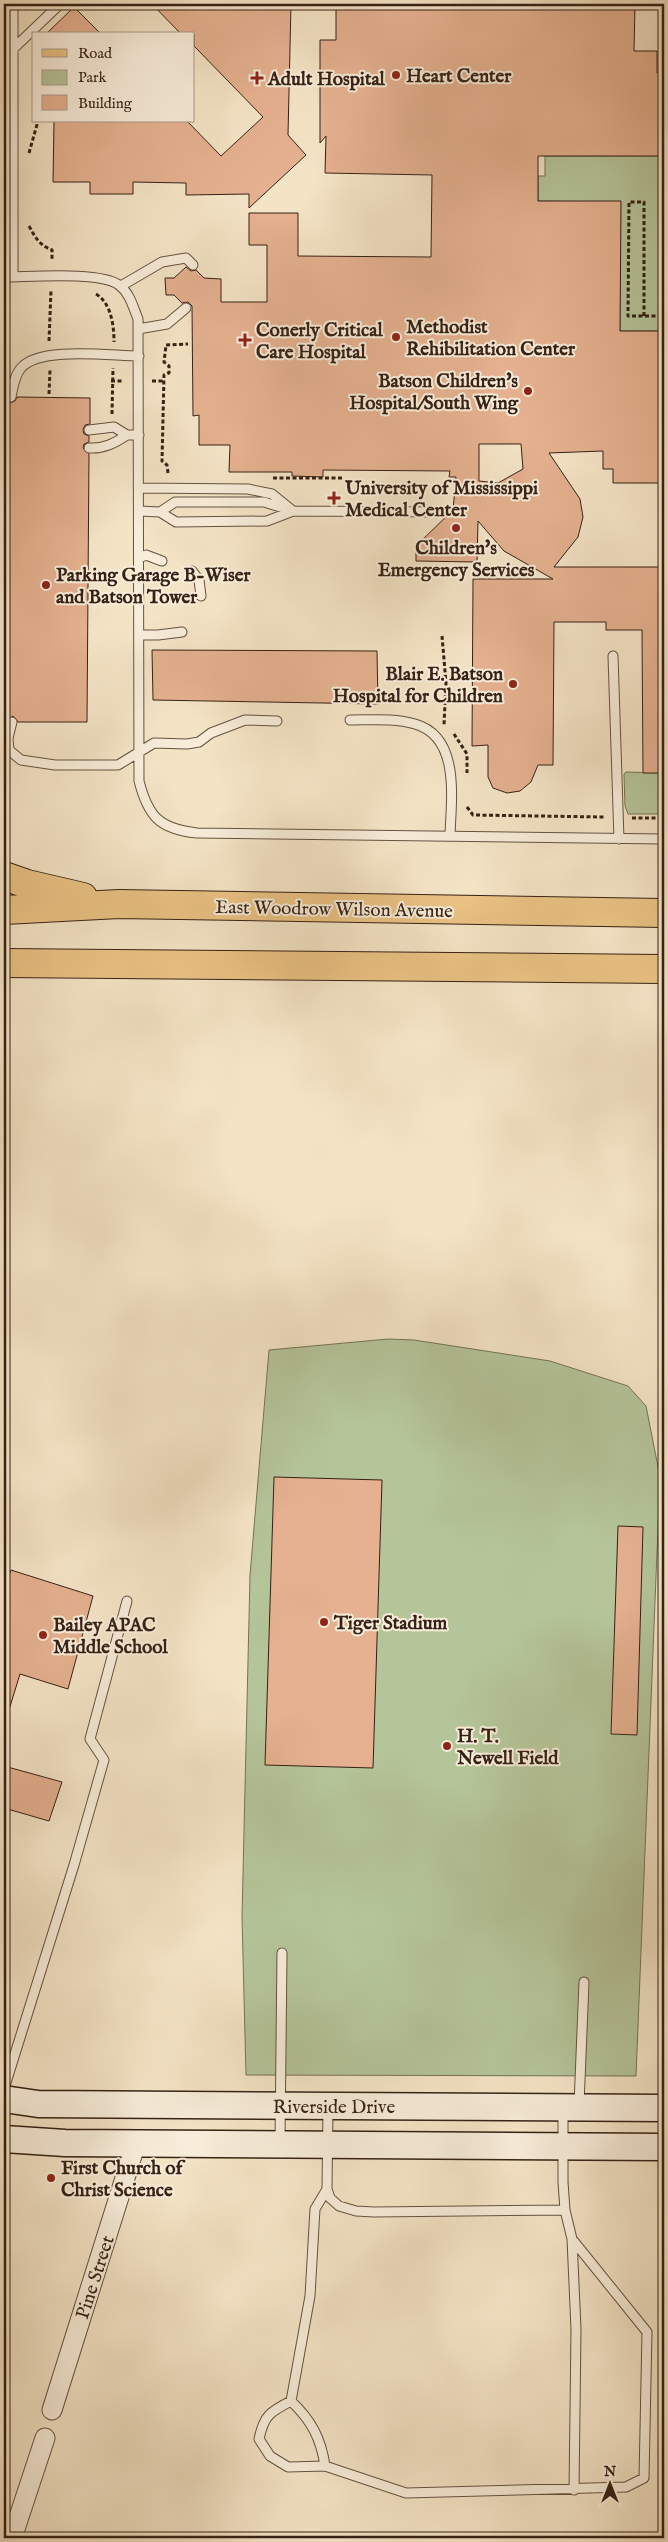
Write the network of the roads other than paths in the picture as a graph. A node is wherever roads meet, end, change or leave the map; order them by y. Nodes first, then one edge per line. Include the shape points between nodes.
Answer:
1 (13, 4) edge
2 (60, 4) edge
3 (13, 49) junction
4 (193, 265) dead end
5 (8, 277) edge
6 (121, 286) junction
7 (186, 308) dead end
8 (138, 330) junction
9 (138, 356) junction
10 (10, 397) dead end
11 (90, 430) dead end
12 (127, 435) junction
13 (138, 435) junction
14 (90, 448) dead end
15 (138, 488) junction
16 (138, 511) junction
17 (293, 511) junction
18 (160, 512) junction
19 (440, 512) dead end
20 (138, 558) junction
21 (162, 561) dead end
22 (192, 571) dead end
23 (201, 596) dead end
24 (182, 632) dead end
25 (138, 635) junction
26 (613, 656) dead end
27 (350, 720) dead end
28 (277, 721) dead end
29 (12, 722) dead end
30 (7, 749) edge
31 (139, 750) junction
32 (450, 836) junction
33 (619, 839) junction
34 (664, 839) edge
35 (4, 876) edge
36 (119, 904) junction
37 (4, 910) edge
38 (664, 913) edge
39 (4, 963) edge
40 (47, 963) junction
41 (664, 969) edge
42 (4, 972) edge
43 (127, 1601) dead end
44 (282, 1953) dead end
45 (584, 1982) dead end
46 (4, 2089) edge
47 (4, 2099) edge
48 (281, 2105) junction
49 (328, 2106) junction
50 (571, 2107) junction
51 (664, 2108) edge
52 (4, 2139) edge
53 (136, 2143) junction
54 (280, 2144) junction
55 (327, 2145) junction
56 (563, 2146) junction
57 (664, 2146) edge
58 (327, 2189) junction
59 (565, 2210) junction
60 (572, 2239) junction
61 (291, 2402) junction
62 (52, 2410) dead end
63 (44, 2438) dead end
64 (325, 2466) junction
65 (574, 2490) junction
66 (12, 2538) edge

1 - 3 lane
2 - 3 lane
3 - 5 lane
4 - 6 lane via 186,258 162,262
5 - 6 lane via 101,278
6 - 8 lane via 130,298 138,319
7 - 8 lane via 167,324
8 - 9 lane
9 - 10 lane via 50,355 35,358 16,376
9 - 13 lane
11 - 12 lane via 114,427
12 - 13 lane
12 - 14 lane via 114,444
13 - 15 lane
15 - 16 lane
15 - 17 lane via 248,488 272,494
16 - 18 lane
16 - 20 lane
17 - 18 lane via 264,502 175,502
17 - 18 lane via 267,521 176,522
17 - 19 lane
20 - 21 lane via 146,555
20 - 25 lane
22 - 23 lane via 199,580
24 - 25 lane
25 - 31 lane
26 - 33 lane
27 - 32 lane via 417,724 430,732 443,747 451,773
28 - 31 lane via 245,720 211,733 199,742 154,743
29 - 30 lane
30 - 31 lane via 21,760 55,765 118,765
31 - 32 lane via 139,781 148,810 156,820 186,832
32 - 33 lane
33 - 34 lane
35 - 36 main road
36 - 37 main road, East Woodrow Wilson Avenue
36 - 38 main road, East Woodrow Wilson Avenue
39 - 40 main road
40 - 41 main road
40 - 42 main road
43 - 46 lane via 90,1739 104,1760
44 - 48 lane
45 - 50 lane
47 - 48 street, Riverside Drive via 38,2104
48 - 49 street, Riverside Drive
48 - 54 lane
49 - 50 street, Riverside Drive
49 - 55 lane
50 - 51 street, Riverside Drive
50 - 56 lane
52 - 53 street, Riverside Drive
53 - 54 street, Riverside Drive
53 - 62 street, Pine Street
54 - 55 street, Riverside Drive
55 - 56 street, Riverside Drive
55 - 58 lane
56 - 57 street, Riverside Drive
56 - 59 lane
58 - 59 lane via 330,2198 340,2206 356,2211
58 - 61 lane via 315,2209 310,2296
59 - 60 lane
60 - 65 lane via 576,2329
60 - 65 lane via 647,2332 644,2478 626,2488
61 - 64 lane via 305,2414 316,2431
61 - 64 lane via 272,2410 263,2422 259,2439 270,2456 288,2467
63 - 66 street
64 - 65 lane via 406,2493

